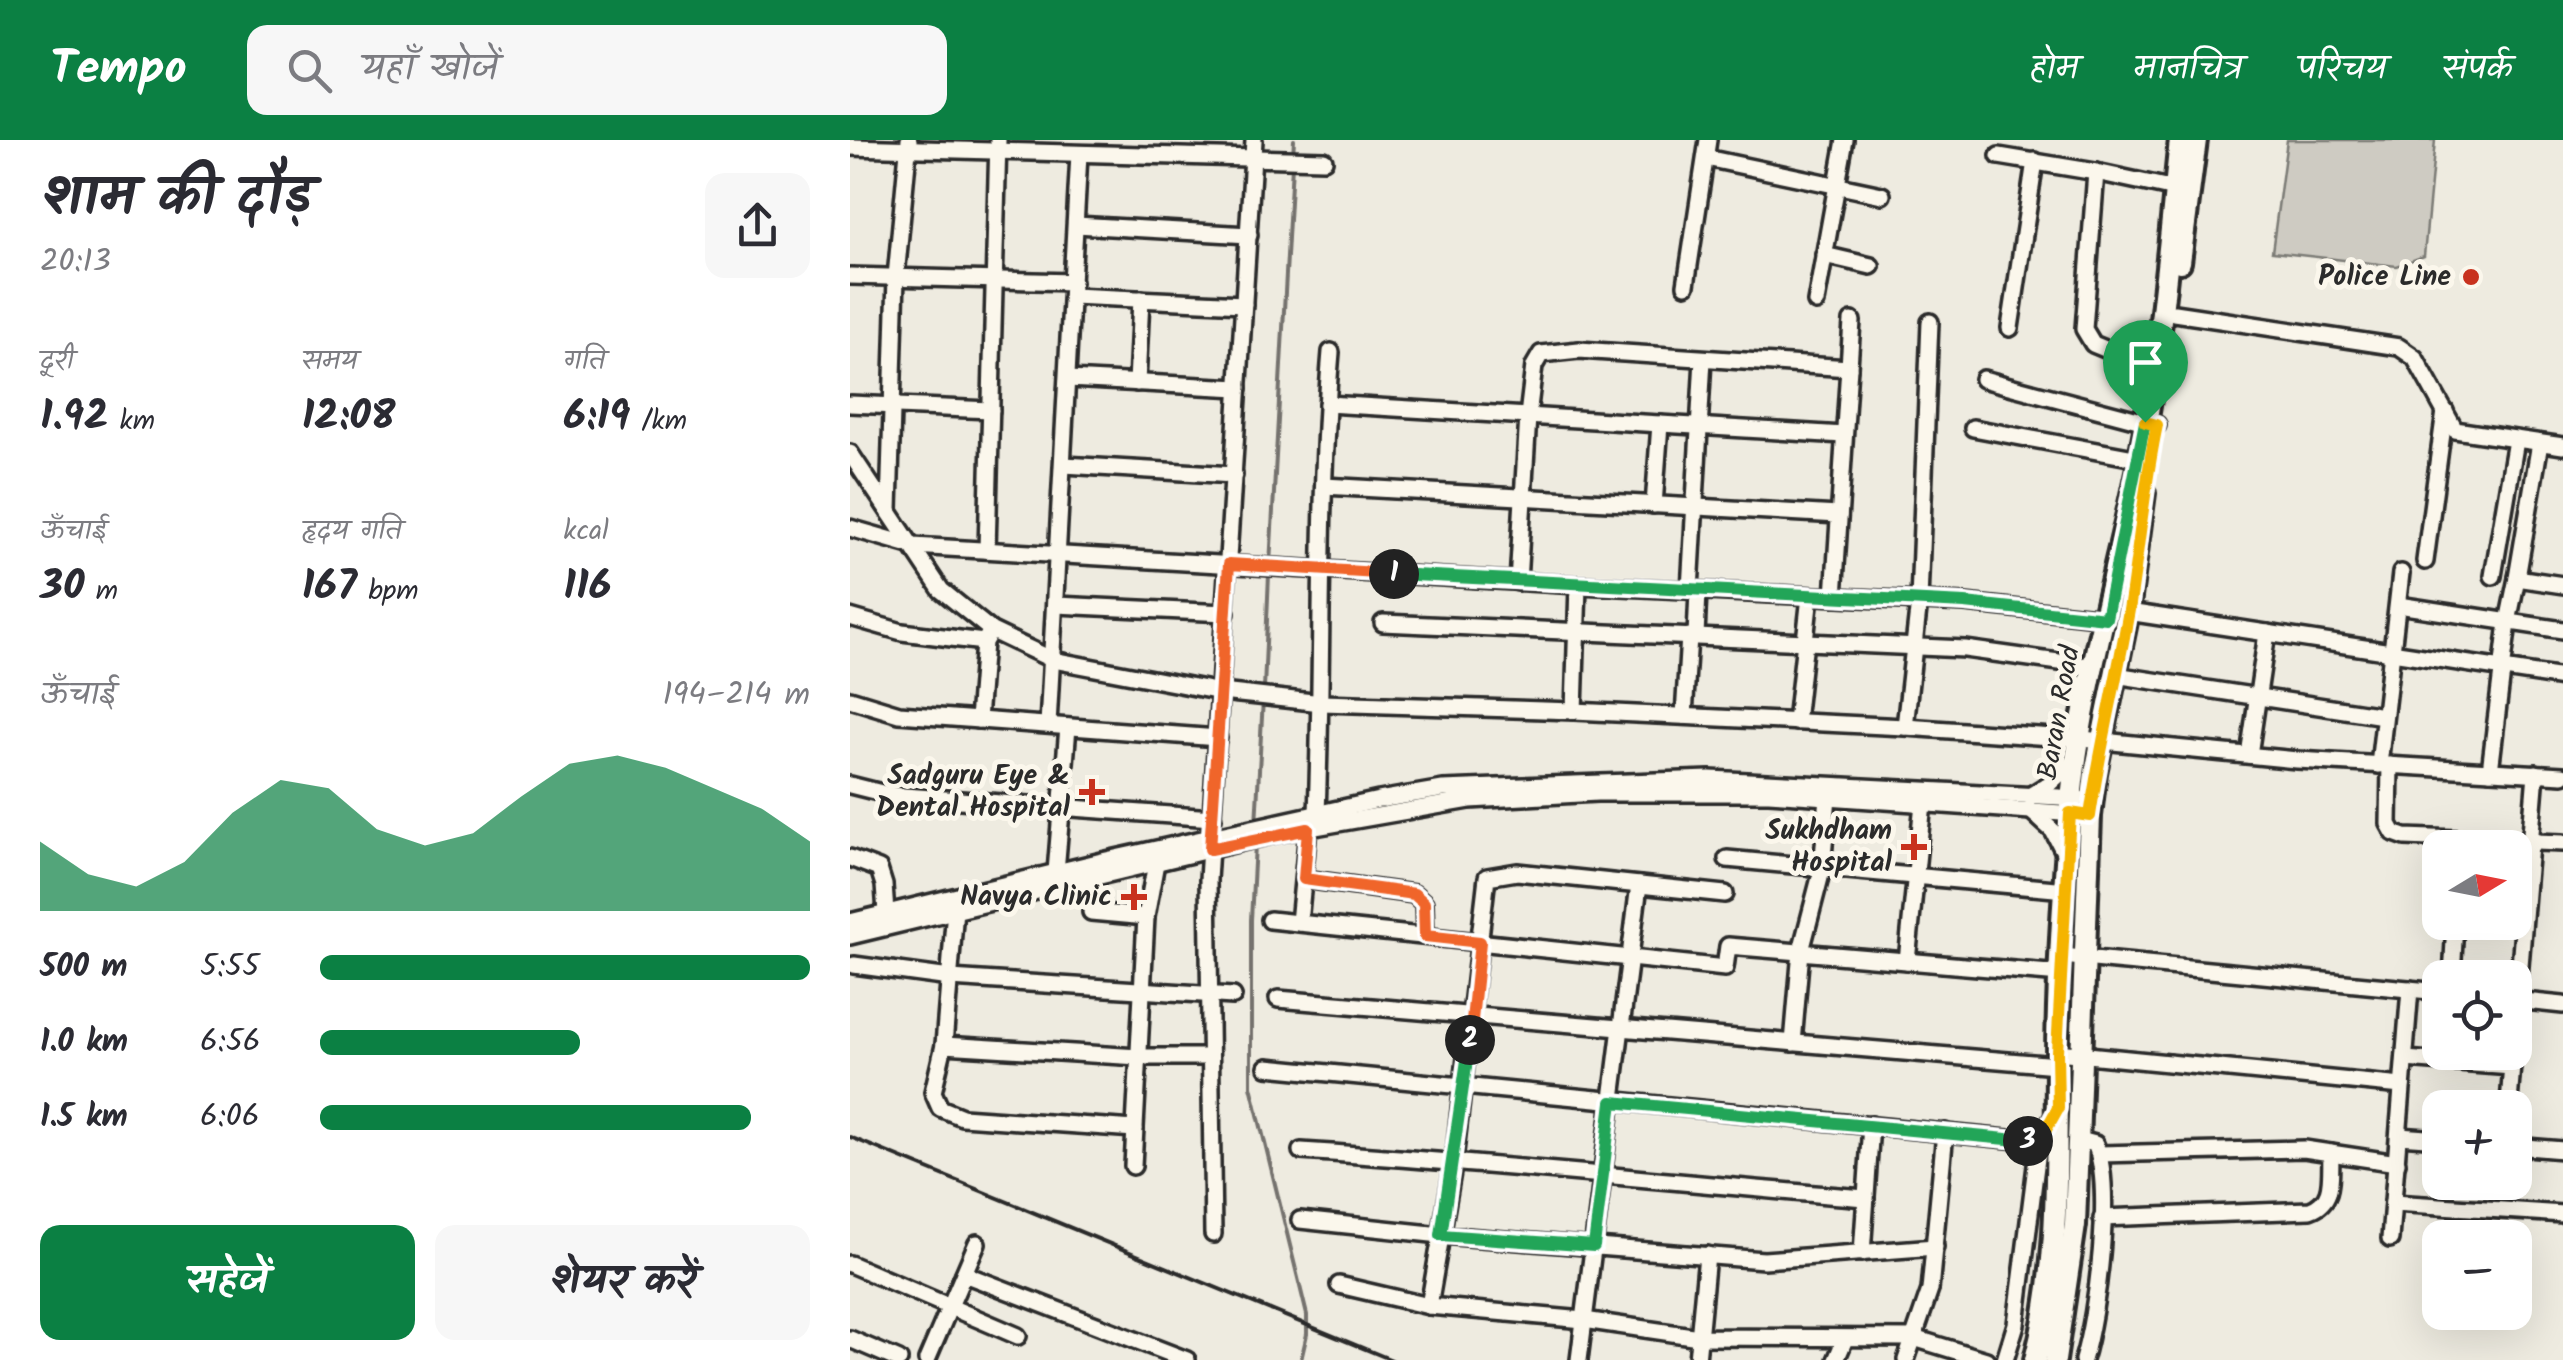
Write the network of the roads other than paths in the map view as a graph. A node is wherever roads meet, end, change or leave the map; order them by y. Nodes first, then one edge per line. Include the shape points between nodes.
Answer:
1 (1254, 140) edge
2 (1708, 140) edge
3 (1844, 140) edge
4 (2180, 140) edge
5 (2196, 140) edge
6 (908, 145) edge
7 (998, 146) edge
8 (850, 147) edge
9 (1192, 148) edge
10 (1088, 149) edge
11 (1999, 156) dead end
12 (1706, 158) junction
13 (1253, 159) junction
14 (1324, 160) dead end
15 (2035, 161) junction
16 (2096, 172) junction
17 (1836, 185) junction
18 (2175, 189) junction
19 (1882, 195) dead end
20 (1076, 226) junction
21 (1249, 236) junction
22 (1824, 255) junction
23 (1871, 266) dead end
24 (850, 276) edge
25 (896, 277) junction
26 (994, 280) junction
27 (1686, 285) dead end
28 (1073, 289) junction
29 (1141, 299) junction
30 (1816, 302) dead end
31 (1244, 304) junction
32 (2174, 313) junction
33 (1852, 321) dead end
34 (1930, 322) dead end
35 (2010, 328) dead end
36 (1332, 352) dead end
37 (1702, 359) junction
38 (1849, 368) junction
39 (2154, 369) junction
40 (1068, 379) junction
41 (1983, 379) dead end
42 (1136, 383) junction
43 (1240, 388) junction
44 (850, 404) edge
45 (1327, 404) junction
46 (893, 406) junction
47 (991, 410) junction
48 (2445, 411) junction
49 (1528, 416) junction
50 (1660, 424) junction
51 (2151, 424) junction
52 (1699, 426) junction
53 (1972, 428) dead end
54 (1844, 435) junction
55 (2516, 440) junction
56 (2540, 443) junction
57 (2563, 446) edge
58 (850, 452) edge
59 (2140, 459) junction
60 (1064, 464) junction
61 (1234, 475) junction
62 (1324, 486) junction
63 (1523, 498) junction
64 (1654, 505) junction
65 (1694, 507) junction
66 (889, 510) junction
67 (1839, 516) junction
68 (850, 528) edge
69 (913, 546) junction
70 (987, 550) junction
71 (1060, 554) junction
72 (2425, 561) dead end
73 (1229, 564) junction
74 (1320, 570) junction
75 (2402, 573) dead end
76 (2493, 576) dead end
77 (2517, 578) junction
78 (1518, 582) junction
79 (2563, 585) edge
80 (1578, 586) junction
81 (1694, 591) junction
82 (1810, 596) junction
83 (1834, 597) junction
84 (1919, 601) junction
85 (2398, 605) junction
86 (1056, 606) junction
87 (2128, 612) junction
88 (1226, 613) junction
89 (850, 617) edge
90 (2106, 618) junction
91 (2508, 622) junction
92 (1383, 623) dead end
93 (2563, 630) edge
94 (1576, 631) junction
95 (2267, 633) junction
96 (988, 636) junction
97 (1693, 636) junction
98 (1806, 641) junction
99 (1915, 647) junction
100 (2392, 652) junction
101 (1053, 660) junction
102 (2502, 669) junction
103 (2105, 671) junction
104 (2563, 678) edge
105 (1221, 692) junction
106 (2258, 697) junction
107 (850, 699) edge
108 (1322, 704) junction
109 (1574, 711) junction
110 (1684, 716) junction
111 (2384, 716) junction
112 (978, 720) junction
113 (1796, 722) junction
114 (1048, 725) junction
115 (1068, 727) junction
116 (1905, 728) junction
117 (1218, 738) junction
118 (2087, 745) junction
119 (2250, 756) junction
120 (2384, 765) junction
121 (2490, 771) junction
122 (2536, 774) junction
123 (2563, 775) edge
124 (850, 785) edge
125 (1828, 796) junction
126 (1923, 802) junction
127 (2030, 802) junction
128 (2081, 806) junction
129 (1061, 808) junction
130 (1317, 814) junction
131 (1213, 818) junction
132 (1274, 829) junction
133 (1308, 829) junction
134 (2531, 830) edge
135 (2422, 839) edge
136 (2532, 842) edge
137 (2563, 843) edge
138 (1211, 844) junction
139 (850, 858) edge
140 (1728, 859) dead end
141 (2068, 859) junction
142 (1156, 862) junction
143 (1822, 870) junction
144 (1056, 872) junction
145 (1915, 876) junction
146 (1304, 879) junction
147 (1639, 885) junction
148 (2066, 890) junction
149 (1725, 894) dead end
150 (956, 909) junction
151 (1091, 912) dead end
152 (886, 913) junction
153 (1146, 917) junction
154 (1270, 920) dead end
155 (850, 922) edge
156 (1300, 923) junction
157 (850, 936) edge
158 (1425, 936) junction
159 (1480, 942) junction
160 (1800, 952) junction
161 (1630, 958) junction
162 (2084, 958) junction
163 (1907, 961) junction
164 (854, 965) dead end
165 (2062, 965) junction
166 (950, 978) junction
167 (1142, 988) junction
168 (2410, 989) junction
169 (2422, 990) edge
170 (1208, 994) junction
171 (1233, 996) dead end
172 (1278, 1000) dead end
173 (2532, 1002) edge
174 (2563, 1005) edge
175 (1473, 1015) junction
176 (1622, 1030) junction
177 (1793, 1043) junction
178 (944, 1045) junction
179 (2080, 1053) junction
180 (1139, 1057) junction
181 (1209, 1058) junction
182 (2057, 1059) junction
183 (2405, 1059) junction
184 (2422, 1059) edge
185 (1267, 1067) dead end
186 (2402, 1086) junction
187 (1464, 1087) junction
188 (1612, 1102) junction
189 (2058, 1108) junction
190 (1871, 1125) junction
191 (1135, 1128) junction
192 (1945, 1132) junction
193 (2398, 1136) junction
194 (2422, 1138) edge
195 (2080, 1140) junction
196 (2039, 1142) junction
197 (2532, 1147) edge
198 (2563, 1150) edge
199 (1301, 1151) dead end
200 (2330, 1153) junction
201 (2099, 1154) junction
202 (1454, 1161) junction
203 (2396, 1163) junction
204 (1133, 1166) dead end
205 (1603, 1177) junction
206 (1866, 1198) junction
207 (2393, 1202) junction
208 (2563, 1214) edge
209 (2102, 1218) junction
210 (1300, 1220) dead end
211 (1213, 1234) dead end
212 (1441, 1235) junction
213 (2390, 1239) dead end
214 (977, 1243) dead end
215 (1594, 1246) junction
216 (1935, 1247) junction
217 (1862, 1252) junction
218 (1708, 1256) junction
219 (850, 1264) edge
220 (964, 1274) junction
221 (1339, 1285) dead end
222 (1429, 1306) junction
223 (950, 1307) junction
224 (1584, 1320) junction
225 (1018, 1336) dead end
226 (1699, 1337) junction
227 (1914, 1338) junction
228 (850, 1339) edge
229 (1845, 1339) junction
230 (1179, 1359) edge
231 (899, 1360) edge
232 (928, 1360) edge
233 (1579, 1360) edge
234 (1697, 1360) edge
235 (1836, 1360) edge
236 (1906, 1360) edge
237 (1986, 1360) edge
238 (2004, 1360) edge
239 (2035, 1360) edge
240 (2055, 1360) edge
241 (2083, 1360) edge

1 - 13 street
2 - 12 street
3 - 17 street
4 - 18 main road, Baran Road
5 - 32 main road, Baran Road
6 - 7 street
6 - 8 street
6 - 25 street
7 - 10 street
7 - 26 street
9 - 10 street
9 - 13 street
10 - 20 street
11 - 15 street
12 - 17 street
12 - 27 street
13 - 14 street
13 - 21 street
15 - 16 street
15 - 35 street
16 - 18 street
16 - 39 street via 2084,329 2093,344
17 - 19 street
17 - 22 street
18 - 39 main road, Baran Road
20 - 21 street
20 - 28 street
21 - 31 street
22 - 23 street
22 - 30 street
24 - 25 street
25 - 26 street
25 - 46 street
26 - 28 street
26 - 47 street
28 - 29 street
28 - 40 street
29 - 31 street
29 - 42 street
31 - 43 street
32 - 48 street via 2399,347 2415,358
32 - 51 main road, Baran Road
33 - 38 street
34 - 84 street
36 - 45 street
37 - 38 street
37 - 49 street via 1579,350 1540,354
37 - 52 street
38 - 54 street
39 - 51 main road, Baran Road
40 - 42 street
40 - 60 street
41 - 51 street
42 - 43 street
43 - 61 street
44 - 46 street
45 - 49 street
45 - 62 street
46 - 47 street
46 - 66 street
47 - 70 street
48 - 55 street via 2456,430
48 - 72 street
49 - 50 street
49 - 63 street
50 - 52 street
50 - 64 street
51 - 59 main road, Baran Road
51 - 87 main road, Baran Road
52 - 54 street
52 - 65 street
53 - 59 street
54 - 67 street
55 - 56 street
55 - 76 street
56 - 57 street
56 - 77 street
58 - 66 street
59 - 90 main road, Baran Road
60 - 61 street
60 - 71 street
61 - 73 street
62 - 63 street
62 - 74 street
63 - 64 street
63 - 78 street
64 - 65 street
65 - 67 street
65 - 81 street
66 - 69 street
67 - 83 street
68 - 69 street
69 - 70 street
69 - 96 street via 941,590
70 - 71 street
71 - 73 street
71 - 86 street
73 - 74 street
73 - 88 street
74 - 78 street
74 - 108 street
75 - 85 street
77 - 79 street
77 - 91 street
78 - 80 street
80 - 81 street
80 - 94 street
81 - 82 street
81 - 97 street
82 - 83 street
82 - 98 street
83 - 84 street
84 - 90 street
84 - 99 street
85 - 91 street
85 - 100 street
86 - 88 street
86 - 101 street
87 - 95 street
87 - 103 main road, Baran Road
88 - 105 street
89 - 96 street via 902,632
90 - 103 main road, Baran Road
91 - 93 street
91 - 102 street
92 - 94 street
94 - 97 street
94 - 109 street
95 - 100 street
95 - 106 street
96 - 101 street
96 - 112 street
97 - 98 street
97 - 110 street
98 - 99 street
98 - 113 street
99 - 103 street
99 - 116 street
100 - 102 street
100 - 111 street
101 - 105 street
101 - 114 street
102 - 104 street
102 - 121 street
103 - 106 street
103 - 118 main road, Baran Road
105 - 108 street
105 - 117 street
106 - 111 street
106 - 119 street
107 - 112 street via 899,714
108 - 109 street
108 - 130 street
109 - 110 street
110 - 113 street
111 - 120 street
112 - 114 street
113 - 116 street
114 - 115 street
115 - 117 street
115 - 129 street
116 - 118 street
117 - 131 street
118 - 119 street
118 - 127 street
118 - 128 main road, Baran Road
119 - 120 street
120 - 121 street
120 - 135 street via 2389,824 2394,833
121 - 122 street
122 - 123 street
122 - 134 street
124 - 129 street via 890,796
125 - 126 street
125 - 133 street via 1533,795 1453,802
125 - 143 street
126 - 127 street
126 - 145 street
127 - 128 street
127 - 130 street via 1809,782 1640,780 1443,789
127 - 141 street
128 - 141 main road, Baran Road
128 - 162 main road, Baran Road
129 - 131 street
129 - 144 street
130 - 132 street
131 - 138 street
132 - 133 street
132 - 138 street
133 - 146 street
136 - 137 street
138 - 142 street
138 - 144 street
138 - 170 street
139 - 152 street via 879,869
140 - 143 street
141 - 148 main road, Baran Road
142 - 150 street
142 - 153 street
143 - 145 street
143 - 160 street
144 - 152 street
145 - 148 street
145 - 163 street
146 - 156 street
146 - 158 street via 1414,894 1424,903
147 - 149 street
147 - 159 street via 1517,872 1487,877
147 - 161 street
148 - 165 main road, Baran Road
150 - 157 street
150 - 166 street
151 - 153 street
152 - 155 street
153 - 167 street
154 - 156 street
156 - 158 street
158 - 159 street
159 - 161 street
159 - 175 street
160 - 161 street via 1728,946 1725,968
160 - 163 street
160 - 177 street
161 - 176 street
162 - 165 street
162 - 168 street
162 - 179 main road, Baran Road
163 - 165 street
164 - 166 street
165 - 182 main road, Baran Road
166 - 167 street
166 - 178 street
167 - 170 street
167 - 180 street
168 - 169 street
168 - 183 street
170 - 171 street
170 - 181 street
172 - 175 street
173 - 174 street
175 - 176 street
175 - 187 street
176 - 177 street
176 - 188 street
177 - 182 street
178 - 180 street
178 - 191 street via 933,1092 940,1108 962,1117
179 - 182 street
179 - 186 street
179 - 195 main road, Baran Road
180 - 181 street
180 - 191 street
181 - 211 street
182 - 189 main road, Baran Road
183 - 184 street
183 - 186 street
185 - 187 street
186 - 193 street
187 - 188 street
187 - 202 street
188 - 190 street
188 - 205 street
189 - 196 street
189 - 239 main road, Baran Road via 2051,1262
190 - 192 street
190 - 206 street
191 - 204 street
192 - 196 street
192 - 216 street
193 - 194 street
193 - 203 street
195 - 201 street via 2095,1144
195 - 240 main road, Baran Road
196 - 238 street via 2016,1324
197 - 198 street
199 - 202 street
200 - 201 street
200 - 203 street
200 - 209 street via 2329,1196 2310,1210
201 - 209 street
202 - 205 street
202 - 212 street
203 - 207 street
205 - 206 street
205 - 215 street
206 - 217 street
207 - 208 street
207 - 213 street
209 - 241 street
210 - 212 street
212 - 215 street
212 - 222 street
214 - 220 street
215 - 218 street
215 - 224 street
216 - 217 street
216 - 227 street
217 - 218 street via 1764,1260
218 - 226 street
219 - 223 street
220 - 223 street
220 - 230 street
221 - 222 street
222 - 224 street
223 - 225 street
223 - 232 street
224 - 226 street
224 - 233 street
226 - 229 street
226 - 234 street
227 - 229 street
227 - 236 street
227 - 237 street
228 - 231 street
229 - 235 street

